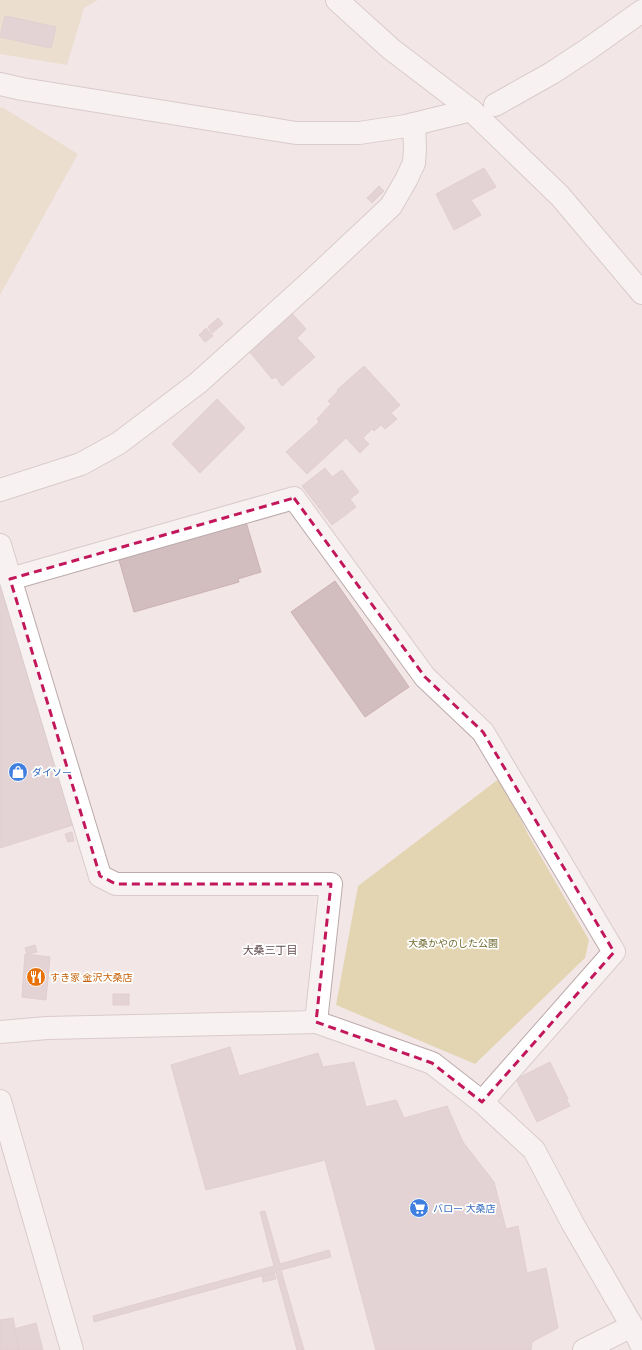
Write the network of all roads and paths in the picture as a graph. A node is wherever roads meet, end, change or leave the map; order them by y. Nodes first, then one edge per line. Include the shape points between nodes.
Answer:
1 (337, 0) edge
2 (642, 11) edge
3 (0, 84) edge
4 (471, 110) junction
5 (414, 124) junction
6 (642, 293) edge
7 (0, 490) edge
8 (0, 545) edge
9 (10, 579) junction
10 (316, 1022) junction
11 (0, 1032) edge
12 (0, 1101) edge
13 (482, 1102) junction
14 (632, 1326) junction
15 (642, 1346) edge
16 (72, 1350) edge
17 (584, 1350) edge

1 - 4 street via 391,49
2 - 4 street via 558,69 495,105
3 - 5 street via 296,133 359,133
4 - 5 street
4 - 6 street via 560,196
5 - 7 street via 414,163 391,206 309,284 198,383 119,443 81,464
8 - 9 street
9 - 10 street via 100,876 116,884 331,884
9 - 13 street via 294,498 425,677 484,732 614,952
10 - 11 street via 47,1028
10 - 13 street via 432,1063
12 - 16 street
13 - 14 street via 534,1150
14 - 15 street
14 - 17 street

